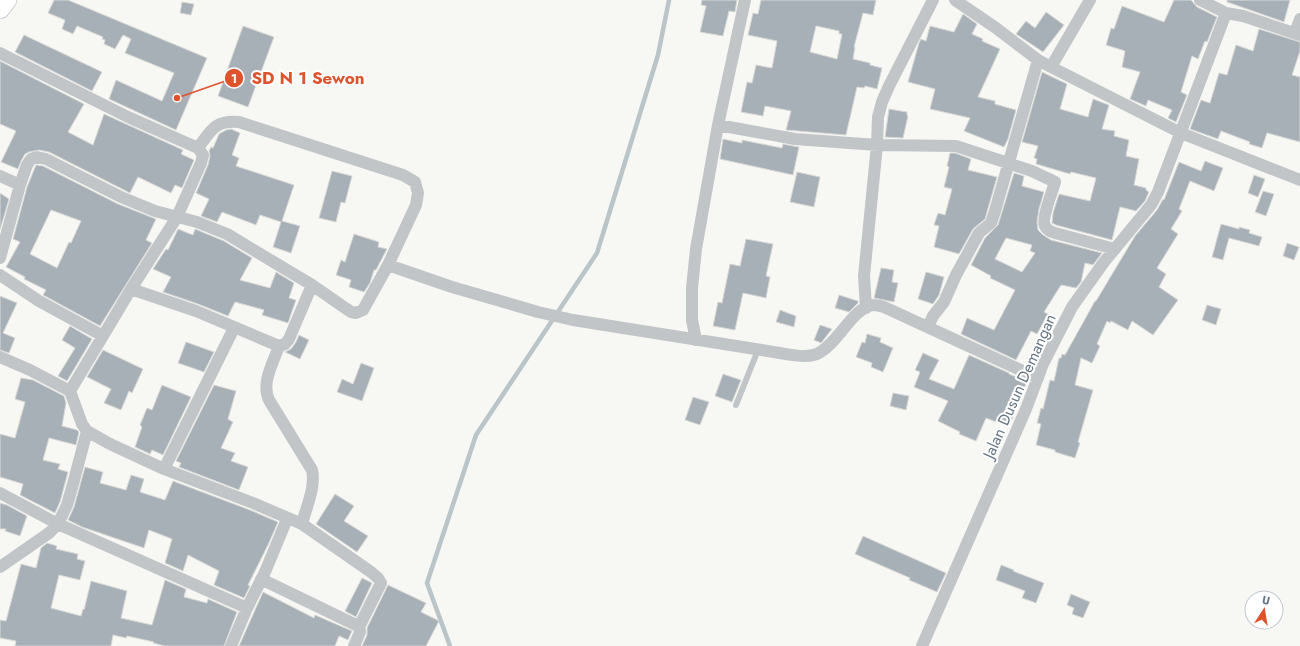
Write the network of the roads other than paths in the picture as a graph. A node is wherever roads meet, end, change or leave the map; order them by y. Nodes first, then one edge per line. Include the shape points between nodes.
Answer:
1 (7, 0) edge
2 (745, 0) edge
3 (933, 0) edge
4 (955, 0) edge
5 (1090, 0) edge
6 (1200, 0) edge
7 (0, 9) edge
8 (1226, 13) junction
9 (1300, 19) edge
10 (1298, 34) edge
11 (0, 53) edge
12 (1038, 60) junction
13 (1051, 67) junction
14 (718, 125) junction
15 (1181, 133) junction
16 (877, 144) junction
17 (198, 148) junction
18 (1008, 164) junction
19 (0, 176) edge
20 (1300, 180) edge
21 (20, 184) junction
22 (177, 217) junction
23 (1114, 249) junction
24 (0, 258) edge
25 (388, 266) junction
26 (0, 275) edge
27 (312, 285) junction
28 (130, 289) junction
29 (866, 308) junction
30 (928, 327) junction
31 (234, 328) junction
32 (103, 336) junction
33 (696, 340) junction
34 (279, 346) junction
35 (758, 350) junction
36 (0, 357) edge
37 (1038, 378) junction
38 (70, 391) junction
39 (736, 405) dead end
40 (87, 431) junction
41 (164, 469) junction
42 (0, 493) edge
43 (287, 519) junction
44 (58, 524) junction
45 (302, 524) junction
46 (0, 567) edge
47 (261, 579) junction
48 (247, 608) junction
49 (359, 627) junction
50 (231, 646) edge
51 (354, 646) edge
52 (922, 646) edge

1 - 7 main road
2 - 14 street
3 - 16 street via 882,102 878,117
4 - 12 street
5 - 13 street
6 - 8 street
8 - 10 street
8 - 15 street, Jalan Dusun Demangan
9 - 10 street
11 - 17 street via 128,117
12 - 13 street
12 - 18 street
13 - 15 street
14 - 16 street via 795,139
14 - 33 street via 695,255 692,320
15 - 20 street
15 - 23 street, Jalan Dusun Demangan via 1151,206
16 - 18 street via 956,146
16 - 29 street via 864,276
17 - 22 street via 203,155 201,163
17 - 25 street via 214,127 229,121 239,122 403,175 414,182 418,194 416,205
18 - 23 street via 1032,171 1055,182 1044,220 1049,231
18 - 30 street via 991,223 980,233
19 - 21 street
21 - 22 street via 31,159 38,157 121,197
21 - 24 street
22 - 27 street via 228,234
22 - 28 street
23 - 37 street, Jalan Dusun Demangan via 1072,307
25 - 27 street via 363,310 359,312 351,312
25 - 33 street via 538,312
26 - 32 street via 39,301
27 - 34 street via 289,340
28 - 31 street via 196,311
28 - 32 street
29 - 30 street via 873,305 884,307
29 - 35 street via 817,354 801,356
30 - 37 street
31 - 34 street
31 - 41 street
32 - 38 street
33 - 35 street
34 - 45 street via 266,391 314,476
35 - 39 lane
36 - 38 street
37 - 52 street, Jalan Dusun Demangan
38 - 40 street
40 - 41 street
40 - 44 street via 67,505
41 - 43 street via 253,503
42 - 44 street
43 - 45 street
43 - 47 street
44 - 46 street
44 - 48 street
45 - 49 street via 380,581
47 - 48 street
47 - 49 street
48 - 50 street
49 - 51 street via 360,632

